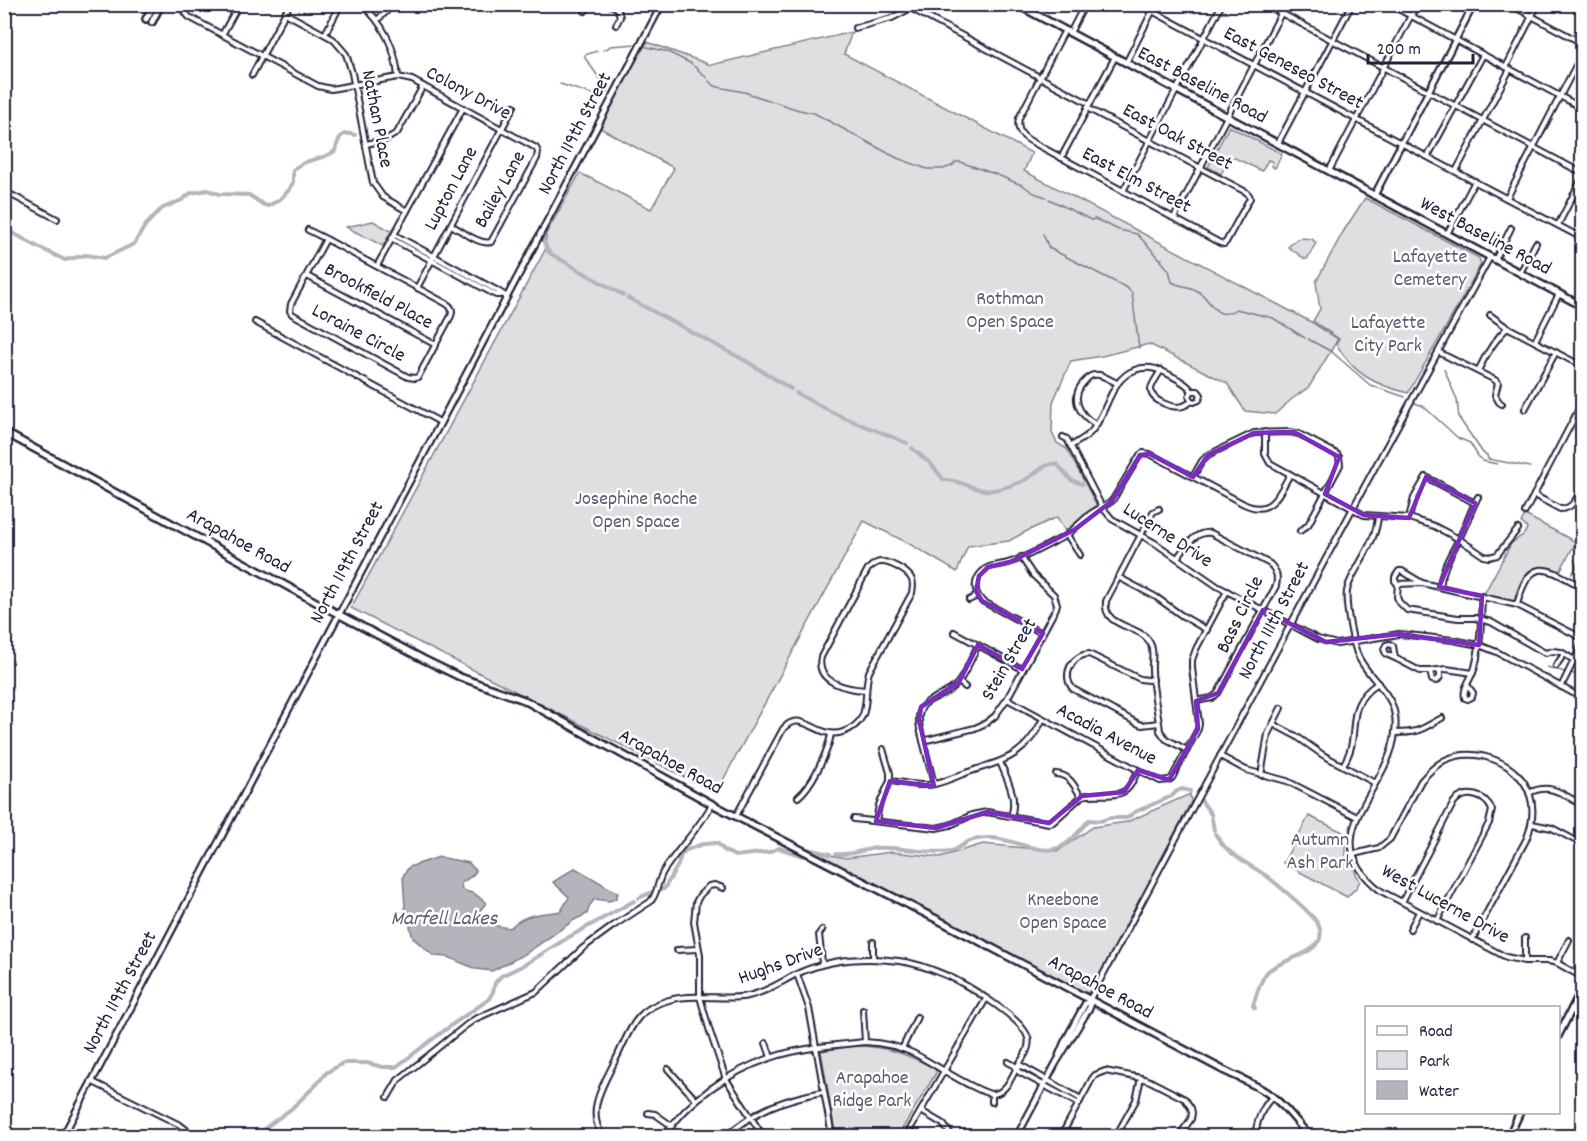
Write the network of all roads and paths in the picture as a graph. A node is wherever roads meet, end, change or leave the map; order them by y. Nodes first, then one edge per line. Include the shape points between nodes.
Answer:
1 (154, 4) edge
2 (161, 4) edge
3 (186, 4) edge
4 (239, 4) edge
5 (290, 4) edge
6 (341, 4) edge
7 (361, 4) edge
8 (392, 4) edge
9 (589, 4) edge
10 (606, 4) edge
11 (662, 4) edge
12 (919, 4) edge
13 (1016, 4) edge
14 (1085, 4) edge
15 (1139, 4) edge
16 (1156, 4) edge
17 (1222, 4) edge
18 (1264, 4) edge
19 (1287, 4) edge
20 (1352, 4) edge
21 (1389, 4) edge
22 (1417, 4) edge
23 (1474, 4) edge
24 (1509, 4) edge
25 (1538, 4) edge
26 (616, 5) edge
27 (912, 9) junction
28 (585, 11) dead end
29 (1152, 11) junction
30 (285, 13) junction
31 (1281, 14) junction
32 (1411, 16) junction
33 (1532, 17) junction
34 (146, 19) dead end
35 (377, 20) junction
36 (152, 22) dead end
37 (616, 25) dead end
38 (855, 28) dead end
39 (1068, 32) junction
40 (325, 34) junction
41 (222, 35) junction
42 (1203, 38) junction
43 (1455, 39) junction
44 (1332, 41) junction
45 (1582, 43) edge
46 (1582, 54) edge
47 (1483, 55) junction
48 (262, 56) junction
49 (1115, 57) junction
50 (1126, 63) junction
51 (1254, 65) junction
52 (1508, 68) junction
53 (1383, 69) junction
54 (252, 75) dead end
55 (398, 77) junction
56 (1041, 78) junction
57 (355, 84) junction
58 (423, 86) junction
59 (1176, 89) junction
60 (1428, 92) junction
61 (1305, 93) junction
62 (1561, 96) junction
63 (514, 106) dead end
64 (1089, 106) junction
65 (1456, 106) junction
66 (463, 108) junction
67 (1582, 108) edge
68 (1228, 116) junction
69 (1356, 120) junction
70 (1483, 120) junction
71 (502, 129) junction
72 (1149, 139) junction
73 (1278, 143) junction
74 (1401, 143) junction
75 (366, 144) junction
76 (1534, 147) junction
77 (538, 152) joint
78 (1428, 156) junction
79 (1061, 158) junction
80 (1200, 168) junction
81 (1329, 171) junction
82 (1456, 171) junction
83 (1582, 173) edge
84 (1582, 178) edge
85 (1475, 181) junction
86 (4, 190) edge
87 (1123, 191) junction
88 (1374, 196) junction
89 (1507, 198) junction
90 (407, 211) junction
91 (1174, 218) junction
92 (57, 219) dead end
93 (451, 225) junction
94 (1558, 225) junction
95 (1511, 228) dead end
96 (308, 230) dead end
97 (1447, 234) junction
98 (393, 237) junction
99 (1582, 238) edge
100 (326, 239) junction
101 (1536, 243) dead end
102 (1224, 244) joint
103 (433, 258) junction
104 (1492, 259) junction
105 (377, 266) junction
106 (1520, 273) junction
107 (307, 276) junction
108 (417, 288) junction
109 (1559, 294) junction
110 (504, 296) junction
111 (1582, 306) edge
112 (1490, 315) dead end
113 (255, 322) dead end
114 (1508, 327) junction
115 (1535, 341) junction
116 (436, 345) junction
117 (1438, 352) junction
118 (1556, 352) junction
119 (1582, 366) edge
120 (1161, 370) junction
121 (1478, 371) junction
122 (1117, 383) junction
123 (1192, 391) junction
124 (1191, 401) junction
125 (1582, 403) edge
126 (1502, 404) dead end
127 (1525, 409) dead end
128 (440, 422) junction
129 (1095, 424) junction
130 (4, 432) edge
131 (1264, 432) junction
132 (1063, 437) dead end
133 (1071, 446) junction
134 (1290, 474) junction
135 (1193, 477) junction
136 (1582, 488) edge
137 (1325, 494) junction
138 (1533, 495) junction
139 (1478, 497) dead end
140 (1475, 502) junction
141 (1102, 507) junction
142 (1159, 509) dead end
143 (1352, 509) junction
144 (1525, 512) dead end
145 (1378, 516) junction
146 (1409, 518) junction
147 (1518, 530) dead end
148 (1300, 531) dead end
149 (1067, 535) junction
150 (1140, 535) junction
151 (1459, 539) junction
152 (1080, 555) dead end
153 (1021, 557) junction
154 (1177, 558) junction
155 (1118, 577) junction
156 (1422, 583) junction
157 (1398, 584) junction
158 (1440, 587) junction
159 (1582, 587) edge
160 (1227, 591) junction
161 (977, 596) junction
162 (1482, 596) junction
163 (969, 600) dead end
164 (1517, 604) junction
165 (1263, 610) junction
166 (338, 614) junction
167 (1481, 620) junction
168 (1290, 625) junction
169 (1207, 630) junction
170 (954, 632) dead end
171 (1042, 633) junction
172 (1582, 638) edge
173 (1354, 641) junction
174 (1582, 644) edge
175 (978, 645) junction
176 (1479, 645) junction
177 (1564, 654) junction
178 (1395, 658) dead end
179 (1575, 658) junction
180 (1582, 661) edge
181 (1556, 666) dead end
182 (1022, 669) junction
183 (1440, 669) junction
184 (1430, 671) junction
185 (1473, 673) junction
186 (1153, 679) junction
187 (958, 682) junction
188 (1378, 683) junction
189 (1467, 685) dead end
190 (965, 687) dead end
191 (1561, 687) junction
192 (866, 690) junction
193 (1582, 698) edge
194 (1007, 699) junction
195 (1196, 701) junction
196 (1281, 708) dead end
197 (1442, 718) dead end
198 (1043, 719) junction
199 (1159, 723) junction
200 (1273, 724) junction
201 (1395, 733) junction
202 (831, 734) junction
203 (923, 741) junction
204 (883, 749) dead end
205 (1187, 750) junction
206 (1220, 756) junction
207 (1000, 762) junction
208 (1343, 765) junction
209 (1138, 770) junction
210 (1056, 774) dead end
211 (1261, 775) junction
212 (891, 781) junction
213 (1375, 783) junction
214 (934, 784) junction
215 (1529, 793) junction
216 (798, 797) dead end
217 (1081, 797) junction
218 (712, 804) junction
219 (1582, 805) edge
220 (736, 816) junction
221 (1011, 816) junction
222 (1357, 817) junction
223 (854, 819) dead end
224 (876, 821) junction
225 (1532, 824) junction
226 (1582, 844) edge
227 (1354, 854) junction
228 (723, 888) dead end
229 (1402, 902) junction
230 (1419, 912) junction
231 (1437, 921) junction
232 (1410, 929) dead end
233 (822, 930) dead end
234 (1525, 938) dead end
235 (1472, 940) junction
236 (1569, 940) dead end
237 (873, 942) dead end
238 (698, 949) junction
239 (677, 950) dead end
240 (873, 959) junction
241 (1525, 961) junction
242 (822, 963) junction
243 (1557, 963) junction
244 (797, 974) junction
245 (1582, 977) edge
246 (1582, 989) edge
247 (700, 997) junction
248 (986, 999) junction
249 (1090, 1000) junction
250 (863, 1010) dead end
251 (917, 1017) dead end
252 (1560, 1032) edge
253 (865, 1042) junction
254 (766, 1043) dead end
255 (815, 1047) junction
256 (902, 1048) junction
257 (771, 1057) junction
258 (1008, 1062) dead end
259 (1017, 1067) junction
260 (668, 1069) dead end
261 (945, 1071) junction
262 (1141, 1078) junction
263 (726, 1079) junction
264 (91, 1081) junction
265 (1045, 1083) junction
266 (823, 1092) junction
267 (992, 1094) junction
268 (388, 1097) dead end
269 (1272, 1097) junction
270 (696, 1100) junction
271 (992, 1102) dead end
272 (1080, 1102) junction
273 (921, 1111) junction
274 (648, 1113) dead end
275 (1520, 1114) edge
276 (751, 1118) junction
277 (672, 1126) junction
278 (67, 1129) junction
279 (601, 1135) edge
280 (63, 1137) edge
281 (81, 1137) edge
282 (195, 1137) edge
283 (591, 1137) edge
284 (664, 1137) edge
285 (726, 1137) edge
286 (762, 1137) edge
287 (832, 1137) edge
288 (843, 1137) edge
289 (859, 1137) edge
290 (906, 1137) edge
291 (952, 1137) edge
292 (1017, 1137) edge
293 (1062, 1137) edge
294 (1116, 1137) edge
295 (1179, 1137) edge
296 (1255, 1137) edge
297 (1309, 1137) edge
298 (1509, 1137) edge

1 - 34 main road
2 - 36 main road
3 - 41 street, Colony Drive via 184,12
4 - 41 street
5 - 30 street
6 - 40 street
7 - 35 street
8 - 35 street
9 - 28 street
10 - 26 street
11 - 110 street, North 119th Street
12 - 27 street
13 - 39 main road, East Baseline Road
14 - 39 street
15 - 29 street, East Geneseo Street
16 - 29 street
17 - 42 street
18 - 31 street
19 - 31 street
20 - 44 street
21 - 32 street
22 - 32 street
23 - 43 street
24 - 33 street
25 - 33 street
26 - 37 street via 620,17
27 - 38 street
27 - 56 street, East Oak Street
29 - 42 street, East Geneseo Street
29 - 50 street
30 - 40 street, Nathan Place
30 - 48 street
31 - 44 street
31 - 51 street
32 - 43 street
32 - 53 street
33 - 45 street
33 - 52 street
35 - 55 street via 391,46
39 - 49 main road, East Baseline Road
39 - 56 street
40 - 57 street, Nathan Place via 346,54
41 - 48 street, Colony Drive
42 - 51 street, East Geneseo Street
42 - 59 street
43 - 47 street
43 - 60 street
44 - 53 street
44 - 61 street
46 - 62 street
47 - 52 street
47 - 65 street
48 - 54 street
48 - 57 street, Colony Drive via 325,89
49 - 50 main road, East Baseline Road
49 - 64 street
50 - 59 main road, East Baseline Road
51 - 61 street, East Geneseo Street
51 - 68 street
52 - 62 street
52 - 70 street
53 - 60 street
53 - 69 street
55 - 57 street, Colony Drive
55 - 58 street, Colony Drive
56 - 64 street, East Oak Street
56 - 79 street, East Elm Street via 1019,118 1020,134
57 - 75 street, Nathan Place
58 - 66 street, Colony Drive
58 - 75 street via 397,133
59 - 68 main road, East Baseline Road
59 - 72 street
60 - 65 street
60 - 74 street
61 - 69 street, East Geneseo Street
61 - 73 street
62 - 67 street
62 - 76 street
63 - 71 street, Lupton Lane
64 - 72 street, East Oak Street
64 - 79 street
65 - 70 street
65 - 78 street
66 - 71 street, Colony Drive
66 - 90 street
68 - 73 main road, East Baseline Road
68 - 80 street
69 - 74 street, East Geneseo Street
69 - 81 street
70 - 76 street
70 - 82 street
71 - 77 street, Colony Drive
71 - 93 street, Lupton Lane
72 - 80 street, East Oak Street
72 - 87 street
73 - 81 main road, East Baseline Road
74 - 78 street, East Geneseo Street
74 - 88 street
75 - 90 street, Nathan Place via 375,188
76 - 83 street
76 - 89 street
77 - 93 street, Bailey Lane via 494,239 482,242
78 - 82 street, East Geneseo Street
79 - 87 street, East Elm Street
80 - 91 street
80 - 102 street, East Oak Street via 1246,192 1250,198
81 - 88 main road, East Baseline Road
82 - 85 street, East Geneseo Street
84 - 94 street
85 - 89 street, East Geneseo Street
85 - 97 street
86 - 92 street
87 - 91 street, East Elm Street
88 - 97 main road, West Baseline Road
89 - 94 street, East Geneseo Street
90 - 98 street
91 - 102 street, East Elm Street
93 - 103 street, Lupton Lane
94 - 99 street, East Geneseo Street
95 - 104 street, North 111th Street
96 - 100 street, Loraine Circle
97 - 104 main road, West Baseline Road
98 - 103 street
98 - 105 street
100 - 105 street, Loraine Circle
100 - 107 street, Loraine Circle
101 - 106 street
103 - 108 street, Lupton Lane
103 - 110 street
104 - 106 main road, West Baseline Road
104 - 117 street, North 111th Street
105 - 108 street, Loraine Circle
106 - 109 main road, West Baseline Road
107 - 116 street, Brookfield Place
107 - 116 street, Loraine Circle via 291,304 292,314 398,372 418,377
108 - 116 street, Loraine Circle via 452,309
109 - 111 main road, West Baseline Road
109 - 115 street
110 - 128 street, North 119th Street
112 - 114 street
113 - 128 street
114 - 115 street
114 - 121 street via 1490,346
115 - 118 street
117 - 121 street
117 - 143 street, North 111th Street
118 - 119 street
118 - 127 street
120 - 122 street via 1139,369
120 - 123 street
120 - 124 street via 1151,388 1154,397 1175,408
121 - 126 street via 1498,383 1495,395
122 - 129 street
122 - 129 street via 1095,375 1082,385 1076,397 1078,404 1086,419
123 - 124 street
123 - 124 street via 1198,391 1201,398
125 - 138 street
128 - 166 street, North 119th Street
129 - 133 street via 1090,433
130 - 166 main road, Arapahoe Road
131 - 134 street via 1267,459
131 - 135 street via 1208,455
131 - 137 street via 1294,432 1337,454 1340,465
132 - 133 street, Lucerne Drive
133 - 141 street, Lucerne Drive
134 - 135 street via 1274,501 1261,508 1249,506
134 - 137 street
135 - 141 street via 1143,453 1116,496
136 - 138 street via 1572,506 1563,509
137 - 143 street
137 - 148 street via 1308,525
138 - 144 street
139 - 140 street
140 - 146 street via 1426,477 1414,498
140 - 151 street
141 - 149 street
141 - 150 street, Lucerne Drive via 1112,519
142 - 150 street via 1153,512
143 - 145 street
143 - 168 street, North 111th Street
145 - 146 street
145 - 173 street via 1374,536 1346,592
146 - 151 street
147 - 151 street via 1493,556 1484,556
149 - 152 street
149 - 153 street
150 - 154 street, Lucerne Drive
150 - 155 street
151 - 158 street via 1445,566
153 - 161 street via 982,571 975,587
153 - 171 street, Stein Street via 1056,599 1056,608
154 - 160 street, Lucerne Drive
154 - 165 street, Bass Circle via 1195,536 1205,532 1270,564 1277,580
155 - 169 street
155 - 186 street via 1106,601 1106,610 1113,619 1148,639 1153,649
156 - 157 street
156 - 157 street via 1399,571 1395,577
156 - 158 street
157 - 167 street via 1397,597 1407,610
158 - 162 street
159 - 164 street via 1543,568 1529,576
160 - 165 street, Lucerne Drive
160 - 169 street, Acadia Avenue
161 - 163 street
161 - 171 street
162 - 164 street
162 - 167 street
164 - 172 street
165 - 168 street, Lucerne Drive
165 - 195 street, Bass Circle via 1218,693
166 - 218 main road, Arapahoe Road via 454,674 524,700
166 - 264 street, North 119th Street
167 - 176 street
167 - 177 street via 1545,653
168 - 173 street, Lucerne Drive via 1326,642
168 - 206 street, North 111th Street
169 - 195 street, Acadia Avenue via 1192,660
170 - 175 street
171 - 182 street, Stein Street
173 - 176 street, Lucerne Drive via 1399,633
173 - 188 street via 1360,660
174 - 179 street
175 - 182 street
175 - 187 street
176 - 185 street
176 - 191 street, Lucerne Drive
177 - 179 street
177 - 181 street
178 - 184 street via 1414,669
179 - 180 street
179 - 191 street
182 - 194 street, Stein Street
183 - 184 street
183 - 184 street via 1437,681 1432,680
183 - 185 street
185 - 189 street
186 - 199 street
186 - 199 street via 1140,679 1089,654 1075,659 1067,676 1073,689 1139,724
187 - 190 street
187 - 203 street via 921,707 918,720
188 - 201 street via 1392,706
188 - 208 street via 1357,706 1352,745
191 - 193 street, Lucerne Drive
192 - 192 street via 869,672 912,593 911,578 884,562 868,569 819,666 826,678 849,689
192 - 202 street via 866,705 859,722 839,734
194 - 198 street, Acadia Avenue
194 - 203 street, Stein Street via 995,716 975,728
195 - 205 street, Acadia Avenue via 1199,724
196 - 200 street
197 - 201 street via 1425,729
198 - 207 street via 1024,747
198 - 209 street, Acadia Avenue
199 - 205 street via 1162,735
200 - 208 street
200 - 211 street
201 - 213 street
202 - 216 street via 826,753 805,792
202 - 220 street via 798,721 787,724
203 - 214 street
204 - 212 street
205 - 209 street, Acadia Avenue via 1169,780 1160,781
206 - 211 street
206 - 249 street, North 111th Street
207 - 214 street
207 - 221 street via 1014,800
208 - 213 street
209 - 217 street via 1124,792
210 - 217 street via 1068,777
211 - 222 street via 1287,781
212 - 214 street
212 - 224 street
213 - 222 street
215 - 219 street via 1539,788 1552,789
215 - 225 street
215 - 227 street via 1515,772 1496,760 1475,754 1447,759 1421,781 1390,839 1379,848
217 - 221 street via 1053,822
218 - 220 main road, Arapahoe Road
218 - 268 street via 663,873 650,902 583,948 536,992 465,1026 398,1080
220 - 249 main road, Arapahoe Road
221 - 224 street via 980,813 936,828
222 - 227 street via 1352,836
223 - 224 street
225 - 226 street via 1552,828
225 - 235 street
227 - 229 street, West Lucerne Drive via 1374,885
228 - 238 street via 709,886 696,902
229 - 230 street, West Lucerne Drive
229 - 231 street via 1455,802 1473,794 1492,810 1489,823
230 - 231 street, West Lucerne Drive
230 - 232 street
231 - 235 street, West Lucerne Drive
233 - 242 street
234 - 241 street
235 - 241 street, West Lucerne Drive via 1506,957
236 - 243 street
237 - 240 street
238 - 239 street
238 - 247 street
240 - 242 street, Hughs Drive
240 - 248 street, Hughs Drive via 930,968
241 - 243 street, West Lucerne Drive
242 - 244 street, Hughs Drive
243 - 245 street, West Lucerne Drive
244 - 247 street, Hughs Drive via 748,996
244 - 255 street via 809,1008
246 - 252 main road
247 - 263 street
247 - 279 street, Hughs Drive via 661,1003 638,1018 597,1102 596,1120
248 - 259 street, Hughs Drive via 1018,1022 1027,1034 1029,1045
248 - 261 street
249 - 265 street, North 111th Street
249 - 269 main road, Arapahoe Road
250 - 253 street
251 - 256 street
253 - 255 street
253 - 256 street
254 - 257 street
255 - 257 street
255 - 266 street
256 - 261 street
257 - 263 street
258 - 259 street
259 - 265 street via 1022,1066
259 - 267 street, Hughs Drive via 1007,1085
260 - 270 street
261 - 267 street
261 - 273 street
262 - 272 street via 1100,1072
262 - 294 street via 1136,1100
262 - 295 street via 1189,1103 1191,1119
263 - 270 street
263 - 276 street
264 - 278 street, North 119th Street
264 - 282 street via 180,1125
265 - 272 street
265 - 292 street, North 111th Street
266 - 276 street via 785,1100
266 - 287 street
267 - 271 street
269 - 296 street via 1260,1115
269 - 297 main road, Arapahoe Road
270 - 277 street
272 - 293 street
273 - 290 street
273 - 291 street via 943,1124
274 - 277 street
275 - 298 main road
276 - 285 street
276 - 286 street
277 - 284 street
278 - 280 street, North 119th Street
278 - 281 street
279 - 283 street
288 - 289 street

